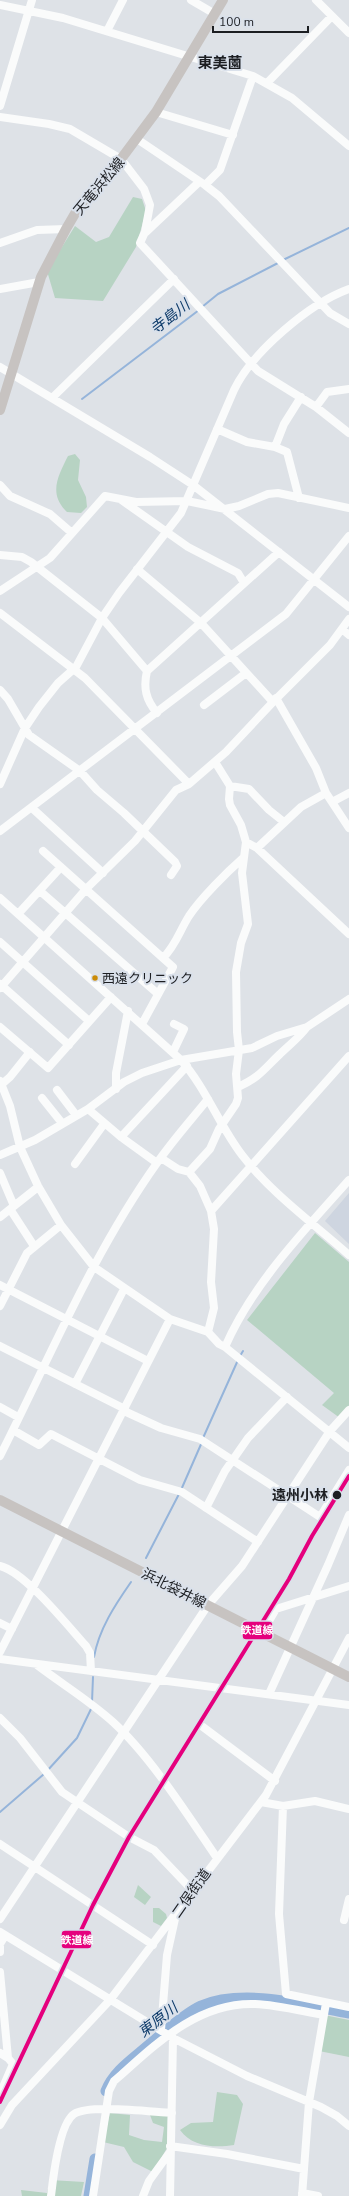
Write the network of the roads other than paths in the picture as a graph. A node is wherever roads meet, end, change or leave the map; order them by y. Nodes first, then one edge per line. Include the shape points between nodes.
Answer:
1 (32, 0) edge
2 (123, 0) edge
3 (191, 0) edge
4 (223, 0) edge
5 (316, 0) edge
6 (0, 5) edge
7 (30, 10) junction
8 (215, 14) junction
9 (332, 16) junction
10 (107, 31) junction
11 (349, 33) edge
12 (189, 57) junction
13 (252, 76) junction
14 (267, 83) junction
15 (0, 106) edge
16 (156, 112) junction
17 (0, 117) edge
18 (233, 135) junction
19 (137, 139) junction
20 (349, 146) edge
21 (122, 159) junction
22 (202, 183) junction
23 (66, 229) junction
24 (146, 232) junction
25 (0, 243) edge
26 (174, 280) junction
27 (39, 282) junction
28 (0, 289) edge
29 (349, 289) edge
30 (319, 302) junction
31 (349, 324) edge
32 (252, 362) junction
33 (0, 368) edge
34 (12, 375) junction
35 (349, 389) edge
36 (301, 397) junction
37 (52, 398) junction
38 (316, 407) junction
39 (0, 410) edge
40 (217, 429) junction
41 (349, 433) edge
42 (275, 447) junction
43 (193, 485) junction
44 (0, 486) edge
45 (299, 498) junction
46 (120, 499) junction
47 (187, 500) junction
48 (349, 508) edge
49 (225, 509) junction
50 (167, 533) junction
51 (72, 534) junction
52 (349, 536) edge
53 (279, 552) junction
54 (0, 555) edge
55 (38, 568) junction
56 (137, 569) junction
57 (314, 579) junction
58 (244, 583) junction
59 (0, 591) edge
60 (349, 607) edge
61 (0, 613) edge
62 (102, 618) junction
63 (349, 619) edge
64 (201, 623) junction
65 (342, 629) junction
66 (349, 635) edge
67 (232, 656) junction
68 (73, 670) junction
69 (147, 671) junction
70 (246, 673) junction
71 (0, 690) edge
72 (274, 700) junction
73 (204, 705) dead end
74 (157, 713) junction
75 (25, 728) junction
76 (136, 729) junction
77 (215, 762) junction
78 (2, 770) edge
79 (80, 771) junction
80 (0, 784) edge
81 (189, 784) junction
82 (230, 786) junction
83 (326, 793) junction
84 (349, 793) edge
85 (332, 802) junction
86 (32, 808) junction
87 (284, 822) junction
88 (349, 828) edge
89 (0, 831) edge
90 (143, 831) junction
91 (246, 842) junction
92 (257, 848) junction
93 (43, 851) dead end
94 (243, 858) junction
95 (61, 867) junction
96 (103, 873) junction
97 (171, 875) dead end
98 (86, 888) junction
99 (40, 891) junction
100 (0, 898) edge
101 (66, 913) junction
102 (18, 914) junction
103 (349, 934) edge
104 (45, 937) junction
105 (0, 942) edge
106 (163, 958) junction
107 (22, 962) junction
108 (1, 986) edge
109 (158, 994) junction
110 (111, 997) junction
111 (349, 999) edge
112 (128, 1012) junction
113 (89, 1021) junction
114 (142, 1024) junction
115 (174, 1024) dead end
116 (0, 1026) edge
117 (307, 1027) junction
118 (69, 1045) junction
119 (239, 1050) junction
120 (30, 1052) junction
121 (173, 1052) junction
122 (349, 1056) edge
123 (181, 1060) junction
124 (187, 1066) junction
125 (1, 1082) edge
126 (238, 1088) junction
127 (116, 1089) junction
128 (57, 1090) dead end
129 (42, 1098) dead end
130 (208, 1099) junction
131 (88, 1109) junction
132 (76, 1115) junction
133 (62, 1123) junction
134 (104, 1124) junction
135 (223, 1124) junction
136 (121, 1137) junction
137 (20, 1147) junction
138 (0, 1155) edge
139 (159, 1160) junction
140 (75, 1164) dead end
141 (251, 1166) junction
142 (189, 1172) junction
143 (0, 1173) edge
144 (349, 1180) edge
145 (38, 1187) junction
146 (12, 1208) junction
147 (211, 1211) junction
148 (0, 1217) edge
149 (312, 1222) junction
150 (61, 1225) junction
151 (34, 1246) junction
152 (349, 1255) edge
153 (94, 1267) junction
154 (0, 1285) edge
155 (8, 1289) junction
156 (124, 1289) junction
157 (0, 1306) edge
158 (67, 1319) junction
159 (170, 1319) junction
160 (208, 1332) junction
161 (100, 1336) junction
162 (0, 1346) edge
163 (225, 1347) junction
164 (148, 1362) junction
165 (42, 1367) junction
166 (75, 1384) junction
167 (287, 1397) junction
168 (0, 1407) edge
169 (124, 1410) junction
170 (349, 1410) edge
171 (18, 1417) junction
172 (13, 1430) junction
173 (330, 1431) junction
174 (349, 1448) edge
175 (0, 1456) edge
176 (99, 1459) junction
177 (233, 1460) junction
178 (349, 1470) edge
179 (288, 1496) junction
180 (0, 1500) edge
181 (206, 1508) junction
182 (349, 1515) edge
183 (63, 1532) junction
184 (258, 1542) junction
185 (0, 1566) edge
186 (349, 1586) edge
187 (32, 1589) junction
188 (312, 1596) junction
189 (208, 1605) junction
190 (0, 1623) edge
191 (12, 1629) junction
192 (262, 1634) junction
193 (349, 1638) edge
194 (291, 1648) junction
195 (0, 1652) edge
196 (0, 1659) edge
197 (36, 1664) junction
198 (333, 1669) junction
199 (91, 1671) junction
200 (349, 1677) edge
201 (160, 1680) junction
202 (268, 1694) junction
203 (317, 1700) junction
204 (349, 1705) edge
205 (0, 1718) edge
206 (203, 1727) dead end
207 (124, 1733) junction
208 (275, 1781) junction
209 (261, 1802) junction
210 (78, 1803) junction
211 (283, 1806) junction
212 (349, 1809) edge
213 (0, 1844) edge
214 (217, 1858) junction
215 (35, 1868) junction
216 (193, 1891) junction
217 (349, 1899) edge
218 (175, 1916) junction
219 (0, 1919) edge
220 (344, 1920) dead end
221 (3, 1934) edge
222 (153, 1945) junction
223 (0, 1952) edge
224 (0, 1972) edge
225 (110, 2000) junction
226 (326, 2003) junction
227 (349, 2007) edge
228 (324, 2016) junction
229 (166, 2033) junction
230 (0, 2054) edge
231 (8, 2058) junction
232 (0, 2094) edge
233 (309, 2102) junction
234 (104, 2110) junction
235 (172, 2113) junction
236 (0, 2125) edge
237 (349, 2126) edge
238 (170, 2149) junction
239 (304, 2169) junction
240 (302, 2195) edge
241 (51, 2196) edge
242 (93, 2196) edge
243 (143, 2196) edge
244 (170, 2196) edge
245 (318, 2196) edge

1 - 7 street
2 - 10 street
3 - 8 street
4 - 8 main road, 天竜浜松線
5 - 9 street
6 - 7 street
7 - 10 street
7 - 15 street
8 - 12 main road, 天竜浜松線
9 - 11 street
9 - 14 street
10 - 12 street
12 - 13 street
12 - 16 main road, 天竜浜松線
13 - 14 street
13 - 18 street
14 - 20 street via 292,98
16 - 18 street
16 - 19 main road, 天竜浜松線
17 - 21 street via 70,129
18 - 22 street via 220,170
19 - 21 main road, 天竜浜松線
19 - 22 street
21 - 23 main road, 天竜浜松線 via 80,205
21 - 24 street via 144,189 150,205
22 - 24 street
22 - 30 street via 219,196
23 - 25 street via 37,230
23 - 27 main road, 天竜浜松線
24 - 26 street via 140,243
26 - 32 street
26 - 37 street
27 - 28 street
27 - 34 main road, 天竜浜松線
29 - 30 street
30 - 31 street via 330,313
30 - 32 street via 298,318
32 - 36 street via 258,372
32 - 40 street via 236,384
33 - 34 street
34 - 37 street
34 - 39 main road, 天竜浜松線
35 - 38 street via 327,392
36 - 38 street
36 - 42 street via 284,424
37 - 43 street
38 - 41 street
40 - 42 street via 247,442
40 - 43 street
42 - 45 street via 287,452
43 - 47 street
43 - 49 street
44 - 51 street via 10,496 50,514
45 - 48 street
45 - 49 street via 278,493 268,494
46 - 47 street via 136,502
46 - 50 street
46 - 51 street via 105,496
47 - 49 street
47 - 50 street
49 - 53 street
50 - 56 street
50 - 58 street via 238,573
51 - 55 street
52 - 57 street
53 - 57 street
53 - 58 street
54 - 55 street via 22,557
55 - 59 street
55 - 62 street
56 - 62 street
56 - 64 street
57 - 60 street
57 - 67 street via 286,614
58 - 64 street
61 - 68 street
62 - 68 street
62 - 69 street
63 - 65 street
64 - 67 street
64 - 69 street
65 - 66 street
65 - 72 street via 320,656
67 - 70 street
67 - 74 street
68 - 75 street via 58,683
68 - 76 street via 85,678
69 - 74 street via 145,690 149,704
70 - 72 street
70 - 73 street
71 - 75 street via 23,721
72 - 77 street
72 - 83 street via 316,768
74 - 76 street
75 - 78 street
75 - 79 street via 29,735
76 - 79 street
76 - 81 street
77 - 81 street
77 - 82 street
78 - 80 street
79 - 86 street
79 - 90 street via 97,790
81 - 90 street via 176,790
82 - 87 street via 249,789
82 - 91 street via 230,805 241,825
83 - 85 street
83 - 87 street via 301,807
84 - 85 street
85 - 88 street
86 - 89 street
86 - 96 street
87 - 92 street
90 - 96 street
90 - 97 street via 175,862 176,866
91 - 92 street
91 - 94 street
92 - 103 street
93 - 95 street
94 - 106 street via 190,915 173,947
94 - 119 street via 242,873 248,924 241,943 236,972
95 - 98 street
95 - 99 street
96 - 98 street
98 - 101 street
98 - 106 street
99 - 101 street
99 - 102 street
100 - 102 street
101 - 104 street
101 - 109 street
102 - 104 street
104 - 107 street
104 - 110 street
105 - 107 street
106 - 109 street via 173,967
107 - 108 street
107 - 113 street
108 - 118 street
109 - 114 street
110 - 112 street
110 - 113 street
111 - 117 street
112 - 114 street
112 - 127 street via 116,1073
113 - 118 street
114 - 121 street
115 - 121 street via 184,1029
116 - 120 street
117 - 119 street via 277,1036 252,1048
117 - 126 street via 262,1074
118 - 120 street via 48,1068
119 - 123 street
119 - 126 street via 236,1074
120 - 125 street via 10,1077
121 - 123 street
122 - 141 street
123 - 124 street
123 - 127 street via 142,1073
124 - 130 street
124 - 136 street
125 - 137 street
126 - 135 street via 236,1104
127 - 131 street
128 - 132 street
129 - 133 street
130 - 135 street
130 - 139 street
131 - 132 street
131 - 134 street
132 - 133 street
133 - 137 street
134 - 136 street
134 - 140 street
135 - 141 street
135 - 142 street via 218,1129 210,1149
136 - 139 street
137 - 138 street
137 - 145 street
139 - 142 street
139 - 153 street
141 - 147 street
141 - 149 street via 274,1190
142 - 147 street via 200,1186
143 - 146 street
144 - 149 street
145 - 146 street
145 - 150 street
146 - 148 street
146 - 151 street
147 - 160 street via 214,1229 211,1282 214,1308
149 - 152 street
149 - 163 street via 256,1292
150 - 151 street
150 - 153 street
151 - 155 street via 27,1253
153 - 156 street
153 - 158 street
154 - 155 street
155 - 157 street
155 - 158 street
156 - 159 street
156 - 161 street
158 - 161 street
158 - 165 street
159 - 160 street
159 - 164 street
160 - 163 street
161 - 164 street
161 - 166 street
162 - 165 street
163 - 167 street
164 - 169 street
165 - 166 street
165 - 171 street
166 - 169 street
167 - 173 street
167 - 177 street via 248,1438
168 - 171 street
169 - 176 street
169 - 177 street via 161,1428 202,1440
170 - 173 street
171 - 172 street
172 - 175 street
172 - 176 street via 39,1445 50,1434
173 - 174 street
173 - 179 street
176 - 181 street via 140,1480 180,1492
176 - 183 street
177 - 179 street
177 - 181 street
178 - 179 street via 320,1517
179 - 184 street
180 - 183 main road, 浜北袋井線
181 - 184 street
182 - 188 street
183 - 187 street
183 - 189 main road, 浜北袋井線
184 - 189 street via 242,1566
185 - 187 street via 14,1572
186 - 188 street
187 - 191 street
187 - 199 street via 86,1646 90,1654
188 - 192 street via 276,1609
188 - 194 street
189 - 192 main road, 浜北袋井線
189 - 201 street
190 - 191 street
191 - 195 street
192 - 194 main road, 浜北袋井線
193 - 198 street, 二俣街道
194 - 198 main road, 浜北袋井線
194 - 202 street
196 - 197 street
197 - 199 street
197 - 207 street via 101,1712
198 - 200 main road, 浜北袋井線
198 - 203 street, 二俣街道
199 - 201 street
201 - 202 street
201 - 207 street
202 - 203 street
203 - 204 street
203 - 208 street, 二俣街道
205 - 210 street via 20,1738 62,1792
206 - 208 street
207 - 210 street
207 - 214 street via 163,1781
208 - 209 street, 二俣街道
209 - 211 street
209 - 214 street, 二俣街道
210 - 215 street
210 - 216 street via 129,1837 154,1850
211 - 212 street via 315,1801
211 - 226 street via 279,1914 286,1994
213 - 215 street
214 - 216 street, 二俣街道
215 - 219 street
215 - 222 street
216 - 218 street, 二俣街道
217 - 220 street
218 - 222 street, 二俣街道
218 - 229 street via 167,1955
221 - 223 street
221 - 225 street
222 - 225 street, 二俣街道
224 - 231 street
225 - 229 street
225 - 236 street, 二俣街道 via 12,2105
226 - 227 street
226 - 228 street
228 - 229 street via 254,2004 208,2012
228 - 233 street
229 - 233 street via 247,2076
229 - 234 street via 114,2081
229 - 235 street
230 - 231 street
231 - 232 street via 12,2064
233 - 237 street via 337,2116
233 - 239 street
234 - 235 street
234 - 241 street via 74,2114 64,2127
234 - 242 street
235 - 238 street
238 - 239 street via 227,2154
238 - 243 street via 149,2181
238 - 244 street
239 - 240 street
240 - 245 street

